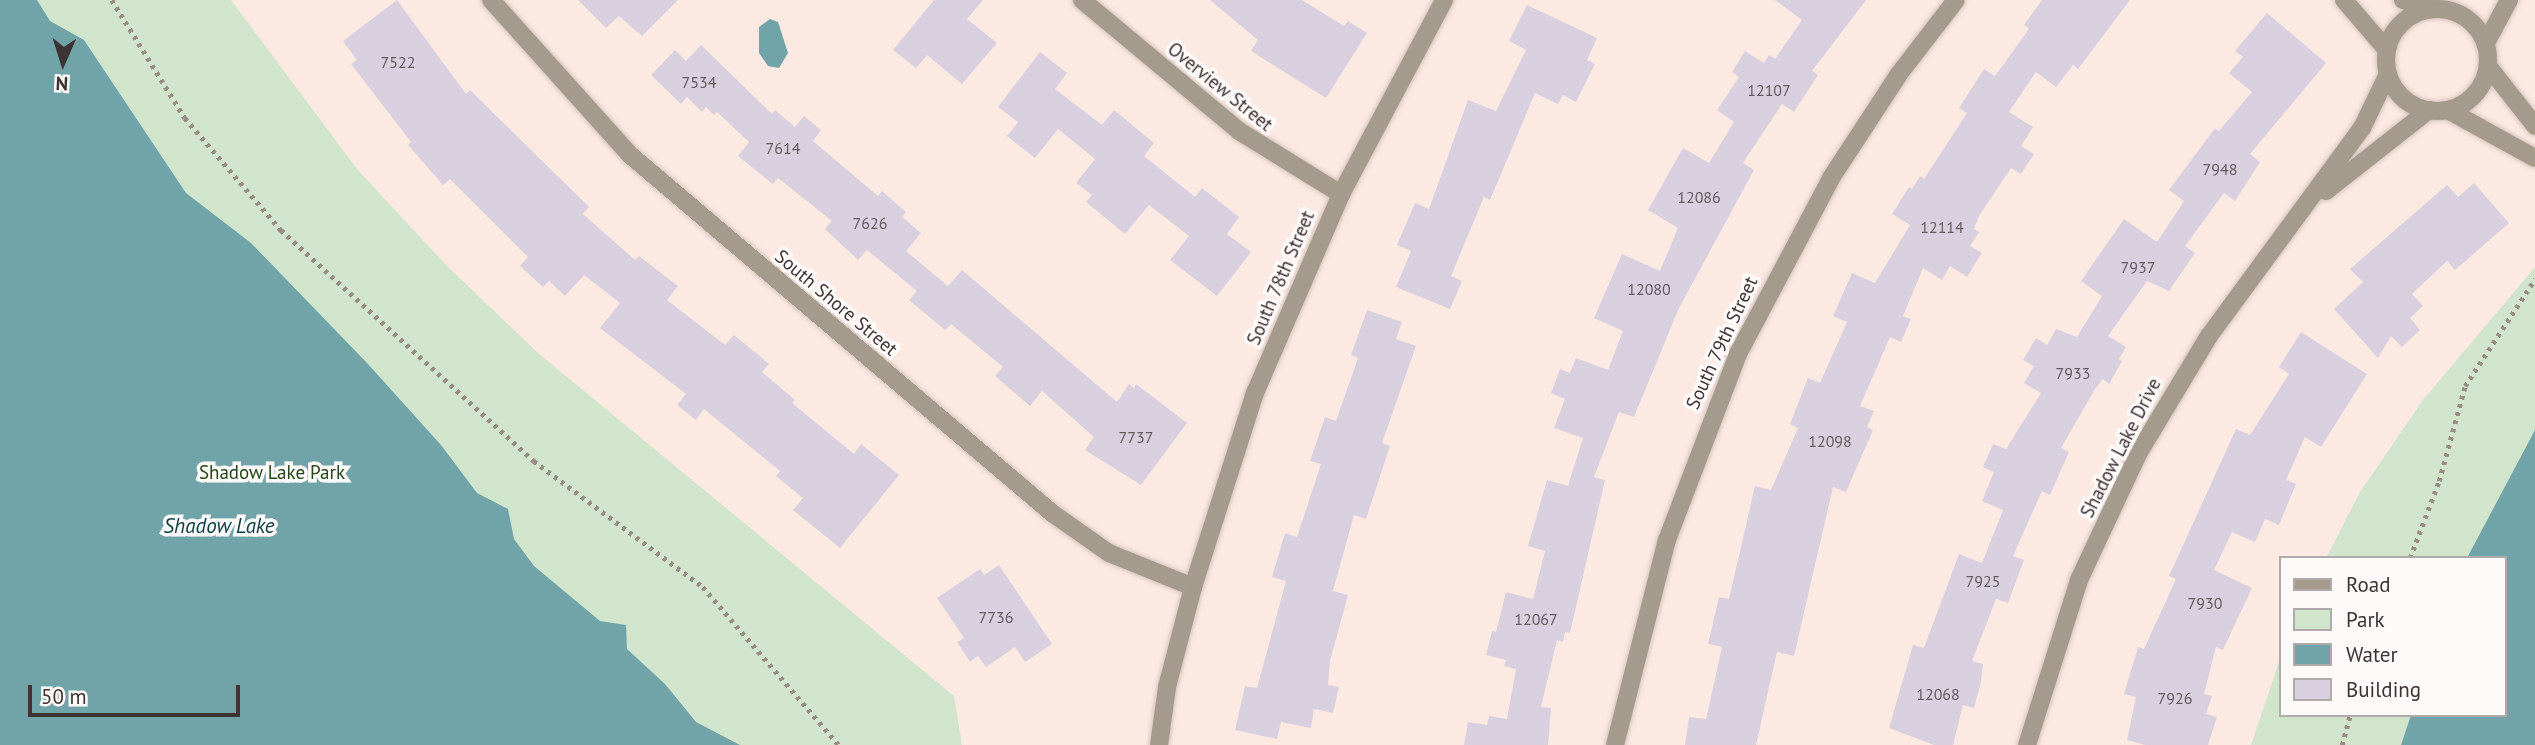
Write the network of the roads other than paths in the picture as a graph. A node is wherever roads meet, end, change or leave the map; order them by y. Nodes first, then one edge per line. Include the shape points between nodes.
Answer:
1 (491, 0) edge
2 (1082, 0) edge
3 (1444, 0) edge
4 (1956, 0) edge
5 (2344, 0) edge
6 (2403, 0) edge
7 (2509, 0) edge
8 (2457, 5) edge
9 (2430, 9) junction
10 (2486, 43) junction
11 (2387, 50) junction
12 (2488, 66) junction
13 (2388, 74) junction
14 (2429, 110) junction
15 (2448, 110) junction
16 (2535, 126) edge
17 (2535, 158) edge
18 (1341, 194) junction
19 (2312, 201) junction
20 (1193, 587) junction
21 (1158, 745) edge
22 (1615, 745) edge
23 (2026, 745) edge

1 - 20 street, South Shore Street via 554,75 639,162 1052,513 1109,553
2 - 18 street, Overview Street via 1240,131
3 - 18 street, South 78th Street
4 - 22 street, South 79th Street via 1899,74 1830,178 1738,354 1667,540
5 - 11 street
6 - 9 street
7 - 10 street
8 - 9 street
8 - 10 street
9 - 11 street via 2406,19
10 - 12 street
11 - 13 street
12 - 15 street via 2479,89
12 - 16 street
13 - 14 street via 2408,102
13 - 19 street, Shadow Lake Drive via 2362,128
14 - 15 street
14 - 19 street, Shadow Lake Drive
15 - 17 street
18 - 20 street, South 78th Street via 1255,393
19 - 23 street, Shadow Lake Drive via 2209,336 2138,454 2079,580
20 - 21 street via 1167,687

